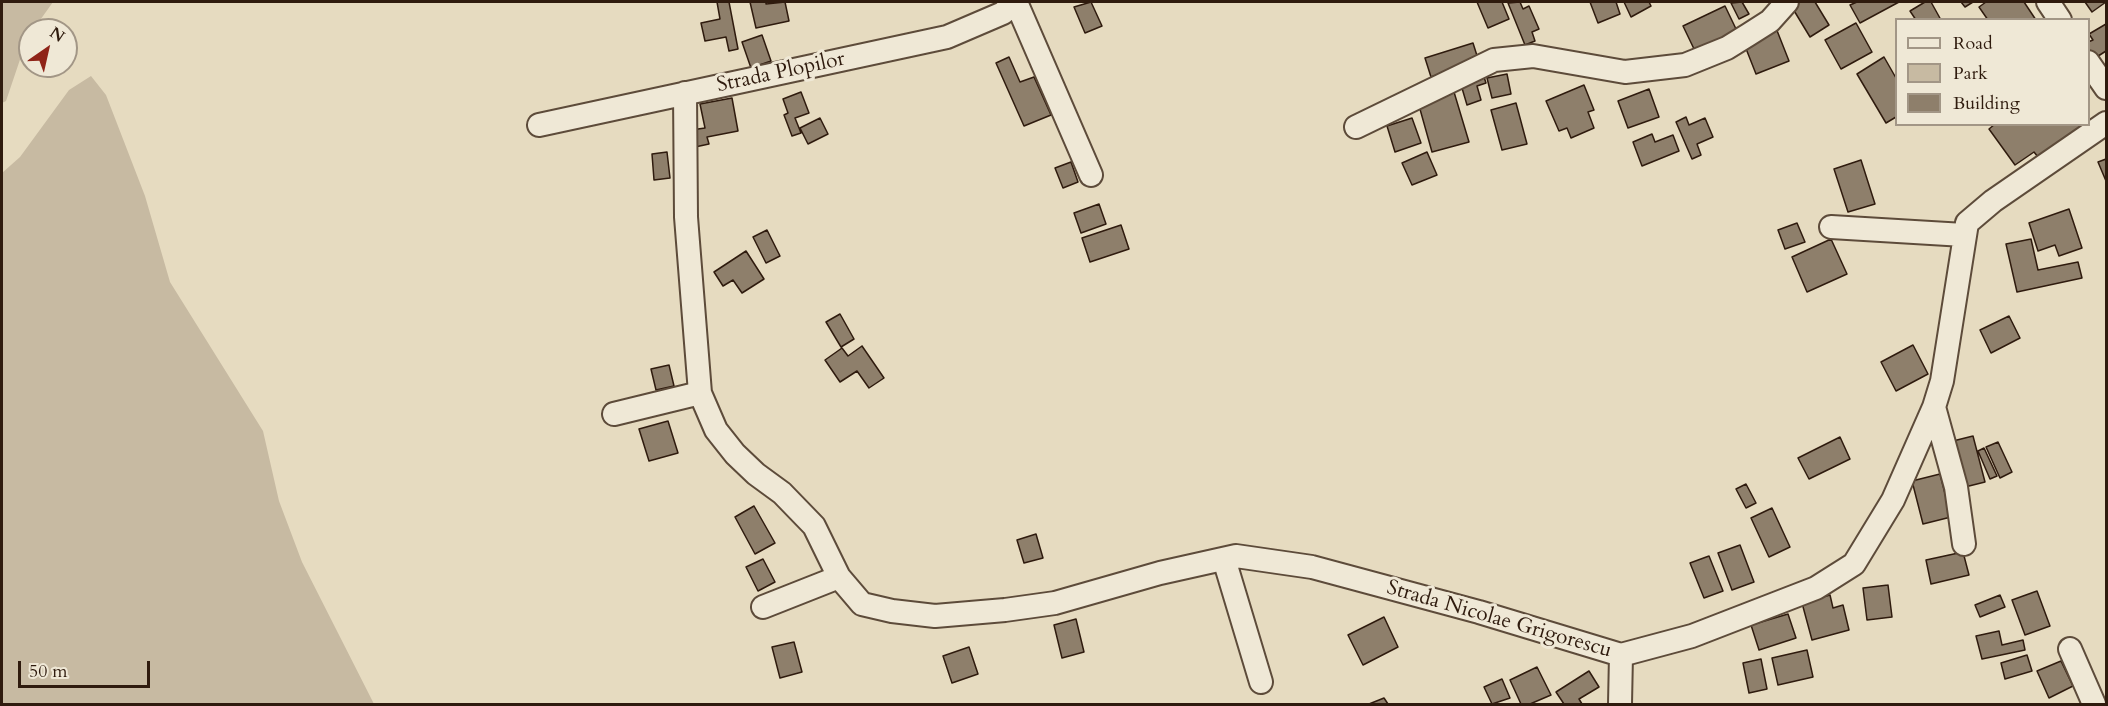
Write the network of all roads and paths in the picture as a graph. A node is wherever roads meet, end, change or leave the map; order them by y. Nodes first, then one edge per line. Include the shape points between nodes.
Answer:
1 (1015, 2) edge
2 (1787, 2) edge
3 (2048, 2) edge
4 (2059, 18) edge
5 (2090, 65) edge
6 (2106, 88) edge
7 (685, 93) junction
8 (2106, 123) edge
9 (539, 126) dead end
10 (1356, 127) dead end
11 (1091, 176) dead end
12 (1831, 227) dead end
13 (1964, 235) junction
14 (700, 393) junction
15 (1934, 407) junction
16 (614, 414) dead end
17 (1964, 544) dead end
18 (1224, 559) junction
19 (839, 577) junction
20 (763, 607) dead end
21 (2070, 649) dead end
22 (1621, 655) junction
23 (1261, 682) dead end
24 (1620, 705) edge
25 (2094, 705) edge

1 - 7 street, Strada Plopilor via 1003,13 947,37
1 - 11 street
2 - 10 street via 1755,31 1685,65 1624,72 1533,57 1494,60
3 - 4 street
5 - 6 street
7 - 9 street, Strada Plopilor
7 - 14 street, Strada Nicolae Grigorescu via 686,217
8 - 13 street, Strada Nicolae Grigorescu via 1977,213 1967,223
12 - 13 street
13 - 15 street, Strada Nicolae Grigorescu via 1942,381
14 - 16 street
14 - 19 street, Strada Nicolae Grigorescu via 716,430 735,454 782,493 813,526
15 - 17 street via 1956,487
15 - 22 street, Strada Nicolae Grigorescu via 1893,500 1854,564 1816,588 1787,600 1692,636
18 - 19 street, Strada Nicolae Grigorescu via 1055,603 964,615 892,612 862,604
18 - 22 street, Strada Nicolae Grigorescu via 1236,556 1312,567
18 - 23 street
19 - 20 street
21 - 25 street
22 - 24 street

